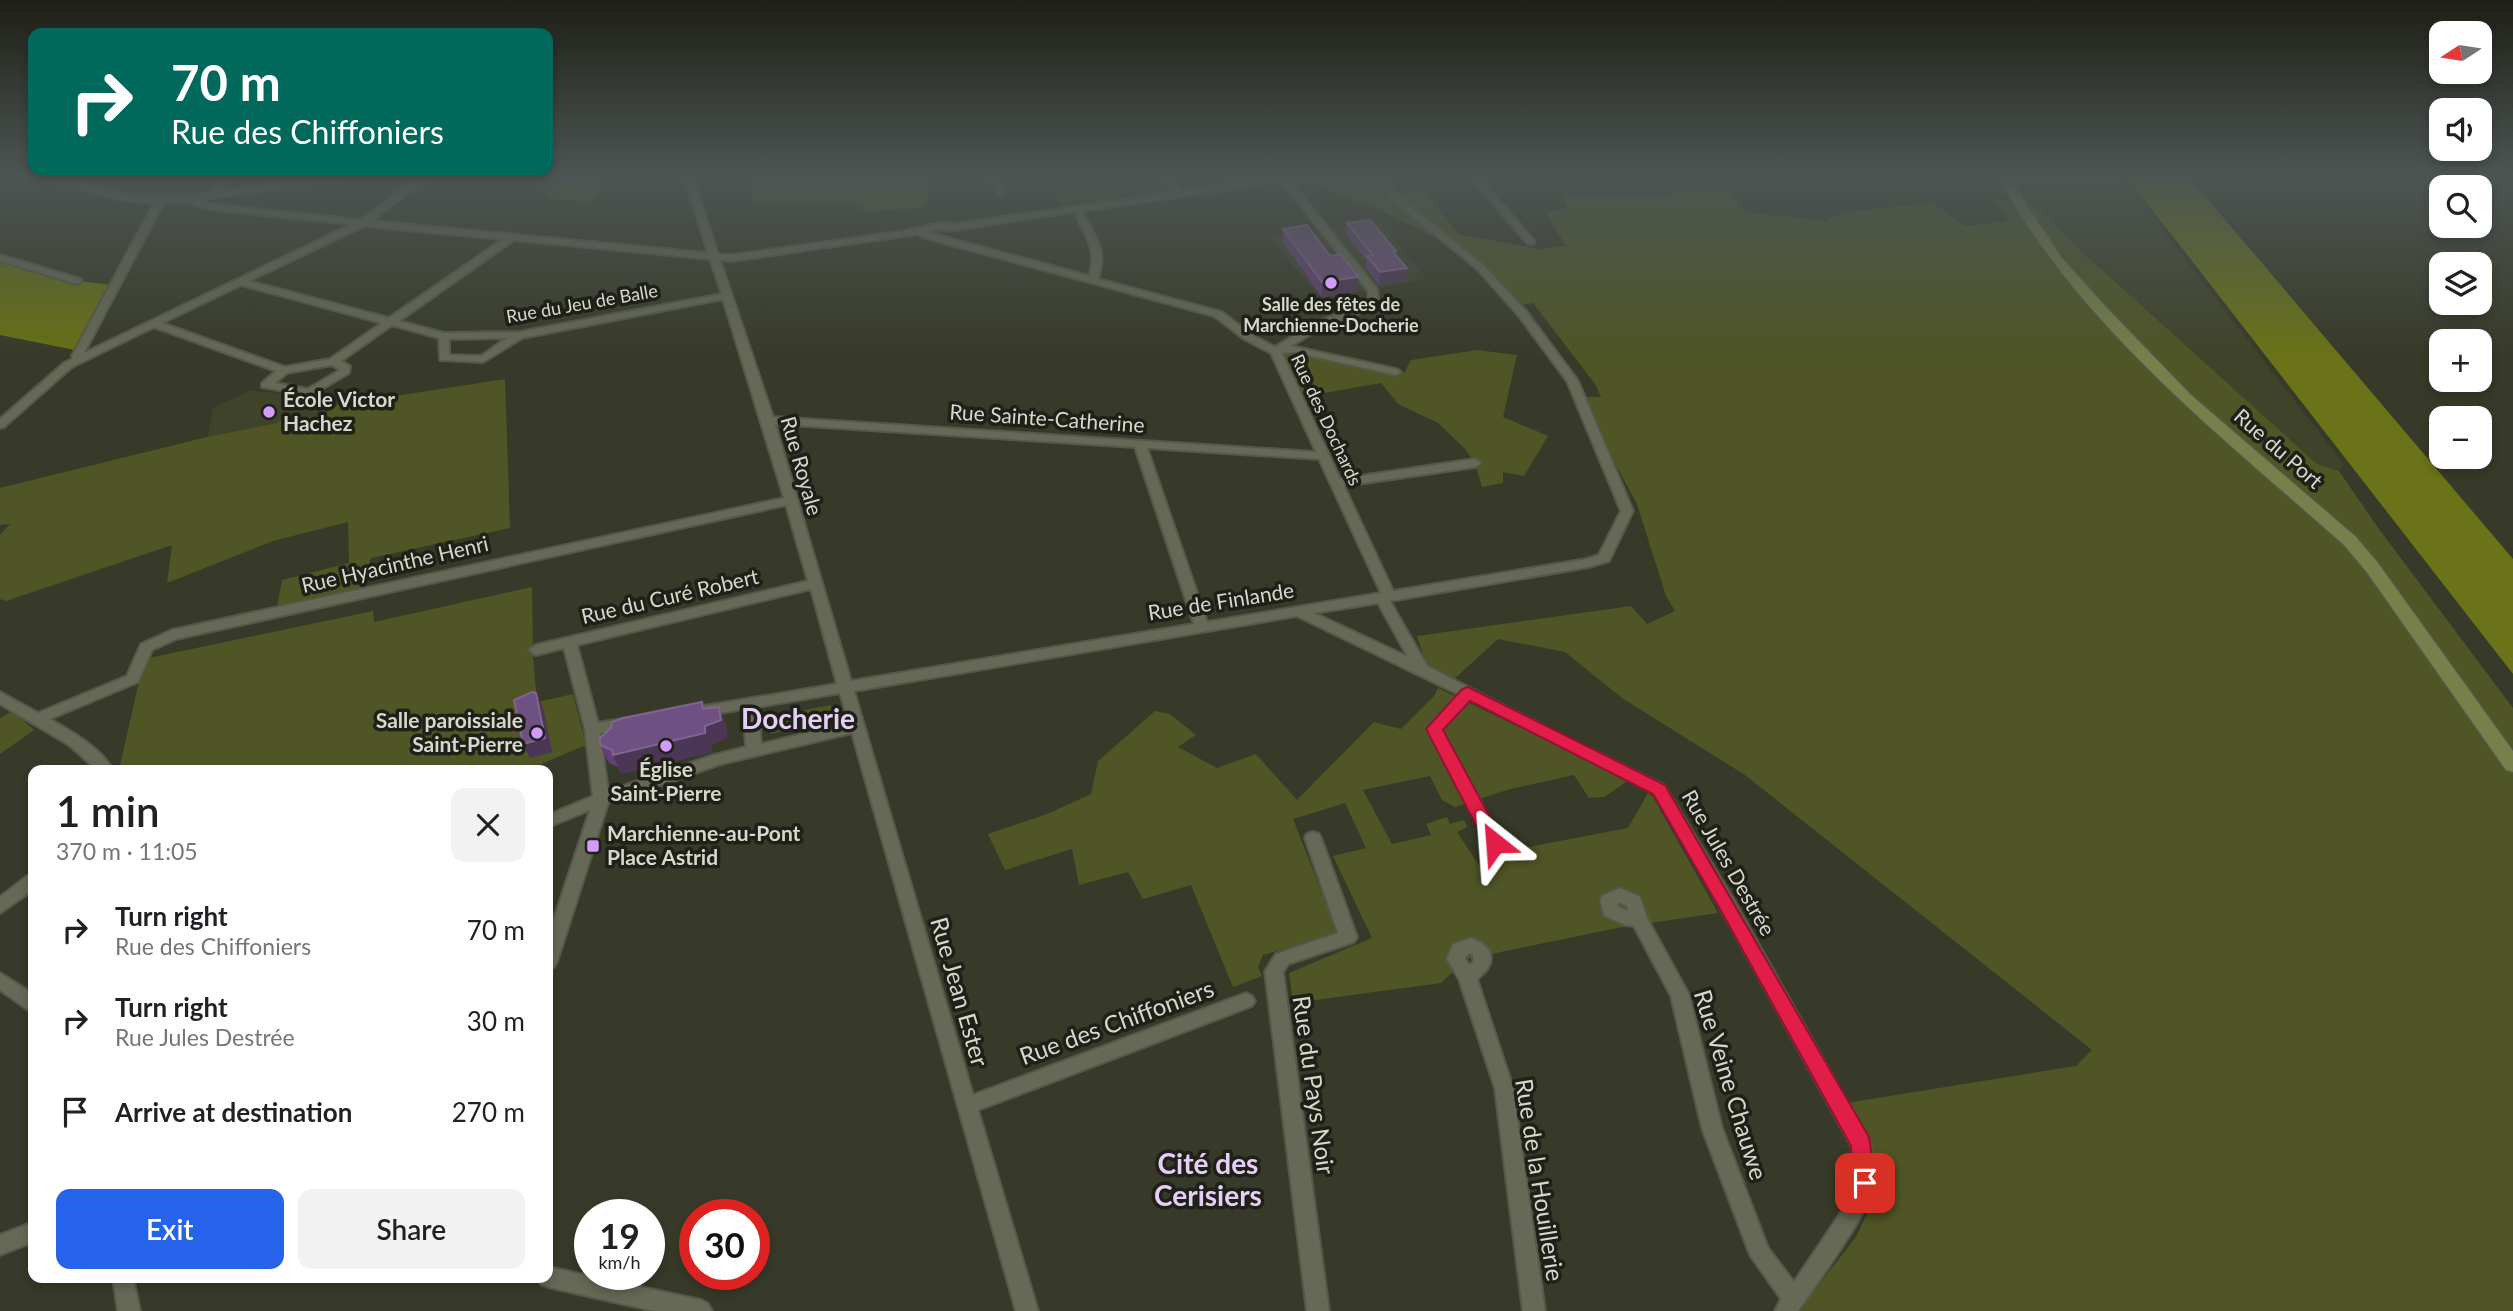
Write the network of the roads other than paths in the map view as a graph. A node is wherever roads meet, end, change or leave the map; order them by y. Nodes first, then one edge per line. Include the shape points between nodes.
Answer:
1 (140, 237) edge
2 (333, 237) edge
3 (512, 237) edge
4 (514, 237) edge
5 (708, 237) edge
6 (871, 237) edge
7 (933, 237) edge
8 (1092, 237) edge
9 (1332, 237) edge
10 (1442, 237) edge
11 (1527, 237) edge
12 (2042, 237) edge
13 (1531, 242) dead end
14 (714, 257) junction
15 (0, 258) edge
16 (1093, 280) junction
17 (78, 281) dead end
18 (240, 282) junction
19 (725, 296) junction
20 (391, 322) junction
21 (154, 324) junction
22 (519, 335) junction
23 (444, 336) junction
24 (1275, 351) junction
25 (78, 360) junction
26 (333, 362) junction
27 (284, 370) junction
28 (1396, 372) dead end
29 (768, 420) junction
30 (0, 425) edge
31 (1140, 445) junction
32 (1324, 456) junction
33 (1475, 463) dead end
34 (1337, 484) junction
35 (791, 500) junction
36 (814, 583) junction
37 (1386, 597) junction
38 (1298, 611) junction
39 (1201, 626) junction
40 (569, 642) junction
41 (536, 650) dead end
42 (1422, 669) junction
43 (844, 687) junction
44 (1468, 693) junction
45 (0, 697) edge
46 (750, 703) junction
47 (692, 713) edge
48 (37, 719) junction
49 (637, 722) edge
50 (856, 727) junction
51 (592, 729) junction
52 (754, 751) junction
53 (104, 765) edge
54 (2513, 765) edge
55 (601, 799) junction
56 (553, 819) edge
57 (1312, 838) dead end
58 (1495, 843) dead end
59 (28, 885) edge
60 (0, 906) edge
61 (1639, 919) dead end
62 (553, 947) edge
63 (1467, 976) dead end
64 (0, 980) edge
65 (28, 1000) edge
66 (1246, 1001) dead end
67 (966, 1106) junction
68 (28, 1234) edge
69 (0, 1245) edge
70 (553, 1278) edge
71 (124, 1283) edge
72 (1790, 1305) edge
73 (129, 1311) edge
74 (701, 1311) edge
75 (1027, 1311) edge
76 (1318, 1311) edge
77 (1534, 1311) edge

1 - 25 street
2 - 18 street
3 - 20 street
4 - 14 street
5 - 14 street, Rue Royale
6 - 14 street
7 - 16 street
8 - 16 street via 1101,260
9 - 24 street, Rue des Dochards via 1373,291 1374,306 1322,323
10 - 37 street, Rue de Finlande via 1522,313 1572,381 1627,511 1605,558
11 - 13 street
12 - 54 main road, Rue du Port via 2056,259 2186,398 2350,541
14 - 19 street, Rue Royale
15 - 17 street
16 - 24 street via 1218,314
18 - 20 street, Rue du Jeu de Balle
18 - 21 street
19 - 22 street, Rue du Jeu de Balle
19 - 29 street, Rue Royale
20 - 23 street, Rue du Jeu de Balle
20 - 26 street
21 - 25 street
21 - 27 street
22 - 23 street, Rue du Jeu de Balle
22 - 23 street via 483,359 444,358
24 - 28 street via 1293,349
24 - 32 street, Rue des Dochards
25 - 30 street via 54,375
26 - 27 street
26 - 27 street via 345,366 345,371 310,393 266,385
29 - 31 street, Rue Sainte-Catherine
29 - 35 street, Rue Royale
31 - 32 street, Rue Sainte-Catherine
31 - 39 street
32 - 34 street, Rue des Dochards
33 - 34 street
34 - 37 street, Rue des Dochards
35 - 36 street, Rue Royale
35 - 48 street, Rue Hyacinthe Henri via 172,635 146,647 133,680
36 - 40 street, Rue du Curé Robert
36 - 43 street, Rue Royale
37 - 38 street, Rue de Finlande
37 - 42 street, Rue des Dochards
38 - 39 street, Rue de Finlande
38 - 42 street, Rue Jules Destrée
39 - 43 street, Rue de Finlande
40 - 41 street, Rue du Curé Robert
40 - 51 street
42 - 44 street, Rue Jules Destrée
43 - 46 street, Rue de Finlande
43 - 50 street, Rue Jean Ester
44 - 58 street via 1434,729
44 - 72 street, Rue Jules Destrée via 1659,789 1861,1145 1865,1183 1855,1208
45 - 48 street
46 - 47 street, Rue de Finlande
46 - 52 street
48 - 53 street
49 - 51 street
50 - 52 street
50 - 67 street, Rue Jean Ester
51 - 55 street
52 - 55 street
55 - 56 street
55 - 62 street
57 - 76 street, Rue du Pays Noir via 1349,937 1282,959 1274,971
59 - 60 street
61 - 72 street, Rue Veine Chauwe via 1680,995 1712,1128 1759,1255
63 - 77 street, Rue de la Houillerie via 1504,1088
64 - 65 street
66 - 67 street, Rue des Chiffoniers
67 - 75 street, Rue Jean Ester
68 - 69 street
70 - 74 street
71 - 73 street

